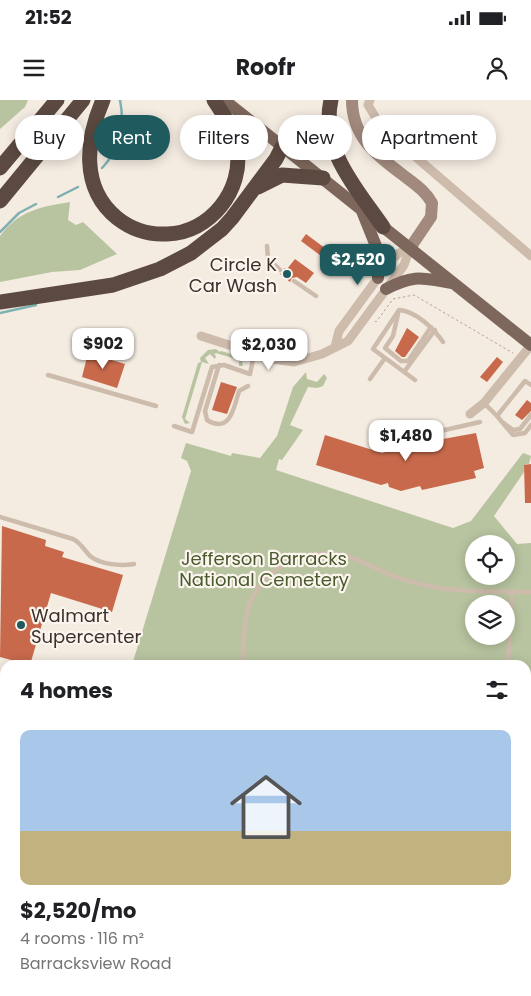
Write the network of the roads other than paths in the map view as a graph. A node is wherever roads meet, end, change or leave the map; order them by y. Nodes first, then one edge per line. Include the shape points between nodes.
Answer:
1 (57, 100) edge
2 (83, 100) edge
3 (103, 100) edge
4 (214, 100) edge
5 (224, 100) edge
6 (331, 100) edge
7 (352, 100) edge
8 (369, 102) edge
9 (278, 144) edge
10 (278, 155) edge
11 (299, 160) edge
12 (0, 168) edge
13 (323, 178) junction
14 (253, 190) junction
15 (0, 201) edge
16 (361, 209) junction
17 (383, 227) junction
18 (267, 246) dead end
19 (410, 248) junction
20 (531, 256) edge
21 (280, 270) dead end
22 (378, 278) junction
23 (294, 280) dead end
24 (454, 283) junction
25 (386, 289) junction
26 (316, 296) dead end
27 (0, 302) edge
28 (399, 310) junction
29 (433, 329) junction
30 (201, 336) dead end
31 (443, 342) dead end
32 (531, 345) edge
33 (335, 347) junction
34 (254, 354) junction
35 (385, 358) junction
36 (219, 365) junction
37 (404, 372) junction
38 (48, 375) dead end
39 (370, 380) dead end
40 (416, 380) dead end
41 (531, 385) edge
42 (248, 386) dead end
43 (484, 403) junction
44 (156, 406) dead end
45 (470, 414) dead end
46 (531, 415) edge
47 (497, 416) junction
48 (501, 421) junction
49 (480, 422) dead end
50 (531, 425) edge
51 (174, 426) dead end
52 (392, 442) dead end
53 (0, 517) edge
54 (134, 564) dead end
55 (512, 591) junction
56 (531, 592) edge
57 (242, 660) edge
58 (508, 660) edge

1 - 12 highway
2 - 15 highway
3 - 4 highway via 94,122 89,151 91,178 98,196 115,216 130,226 168,234 204,222 221,206 233,187 238,165 237,147 231,129
5 - 9 main road
6 - 17 highway via 330,134 336,155
7 - 19 street via 356,127 366,144 420,188 432,203 431,217
8 - 20 street via 374,118 388,134
10 - 14 highway
11 - 13 main road
13 - 14 highway via 282,175
13 - 16 main road
14 - 27 highway via 222,229 191,253 160,269 96,288
16 - 17 main road
16 - 22 main road via 378,252
17 - 19 main road
18 - 21 lane via 268,258
19 - 22 street via 399,253
19 - 24 main road
19 - 25 street via 404,265
22 - 33 street via 339,331
23 - 26 lane
24 - 25 main road via 413,277
24 - 32 main road
25 - 33 street via 348,341
28 - 29 lane via 406,311
28 - 29 lane via 393,336 386,348 401,361 408,361
28 - 35 lane via 373,349
29 - 31 lane
29 - 37 lane
30 - 34 street
32 - 43 street
33 - 34 street via 294,362
34 - 36 lane via 250,374
35 - 37 lane
35 - 39 lane
36 - 42 lane via 205,411 207,420 225,424 232,414 238,392
36 - 51 lane via 212,367 192,432
37 - 40 lane
38 - 44 lane
41 - 47 lane via 525,381
43 - 45 street
43 - 47 lane
46 - 48 lane via 520,429 513,430
47 - 48 lane
48 - 50 lane via 513,436 525,433
49 - 52 lane
53 - 54 lane via 73,539 93,557 119,566
55 - 56 lane
55 - 57 lane via 469,591 426,585 390,575 338,553 304,555 270,575 252,600 245,620
55 - 58 lane

